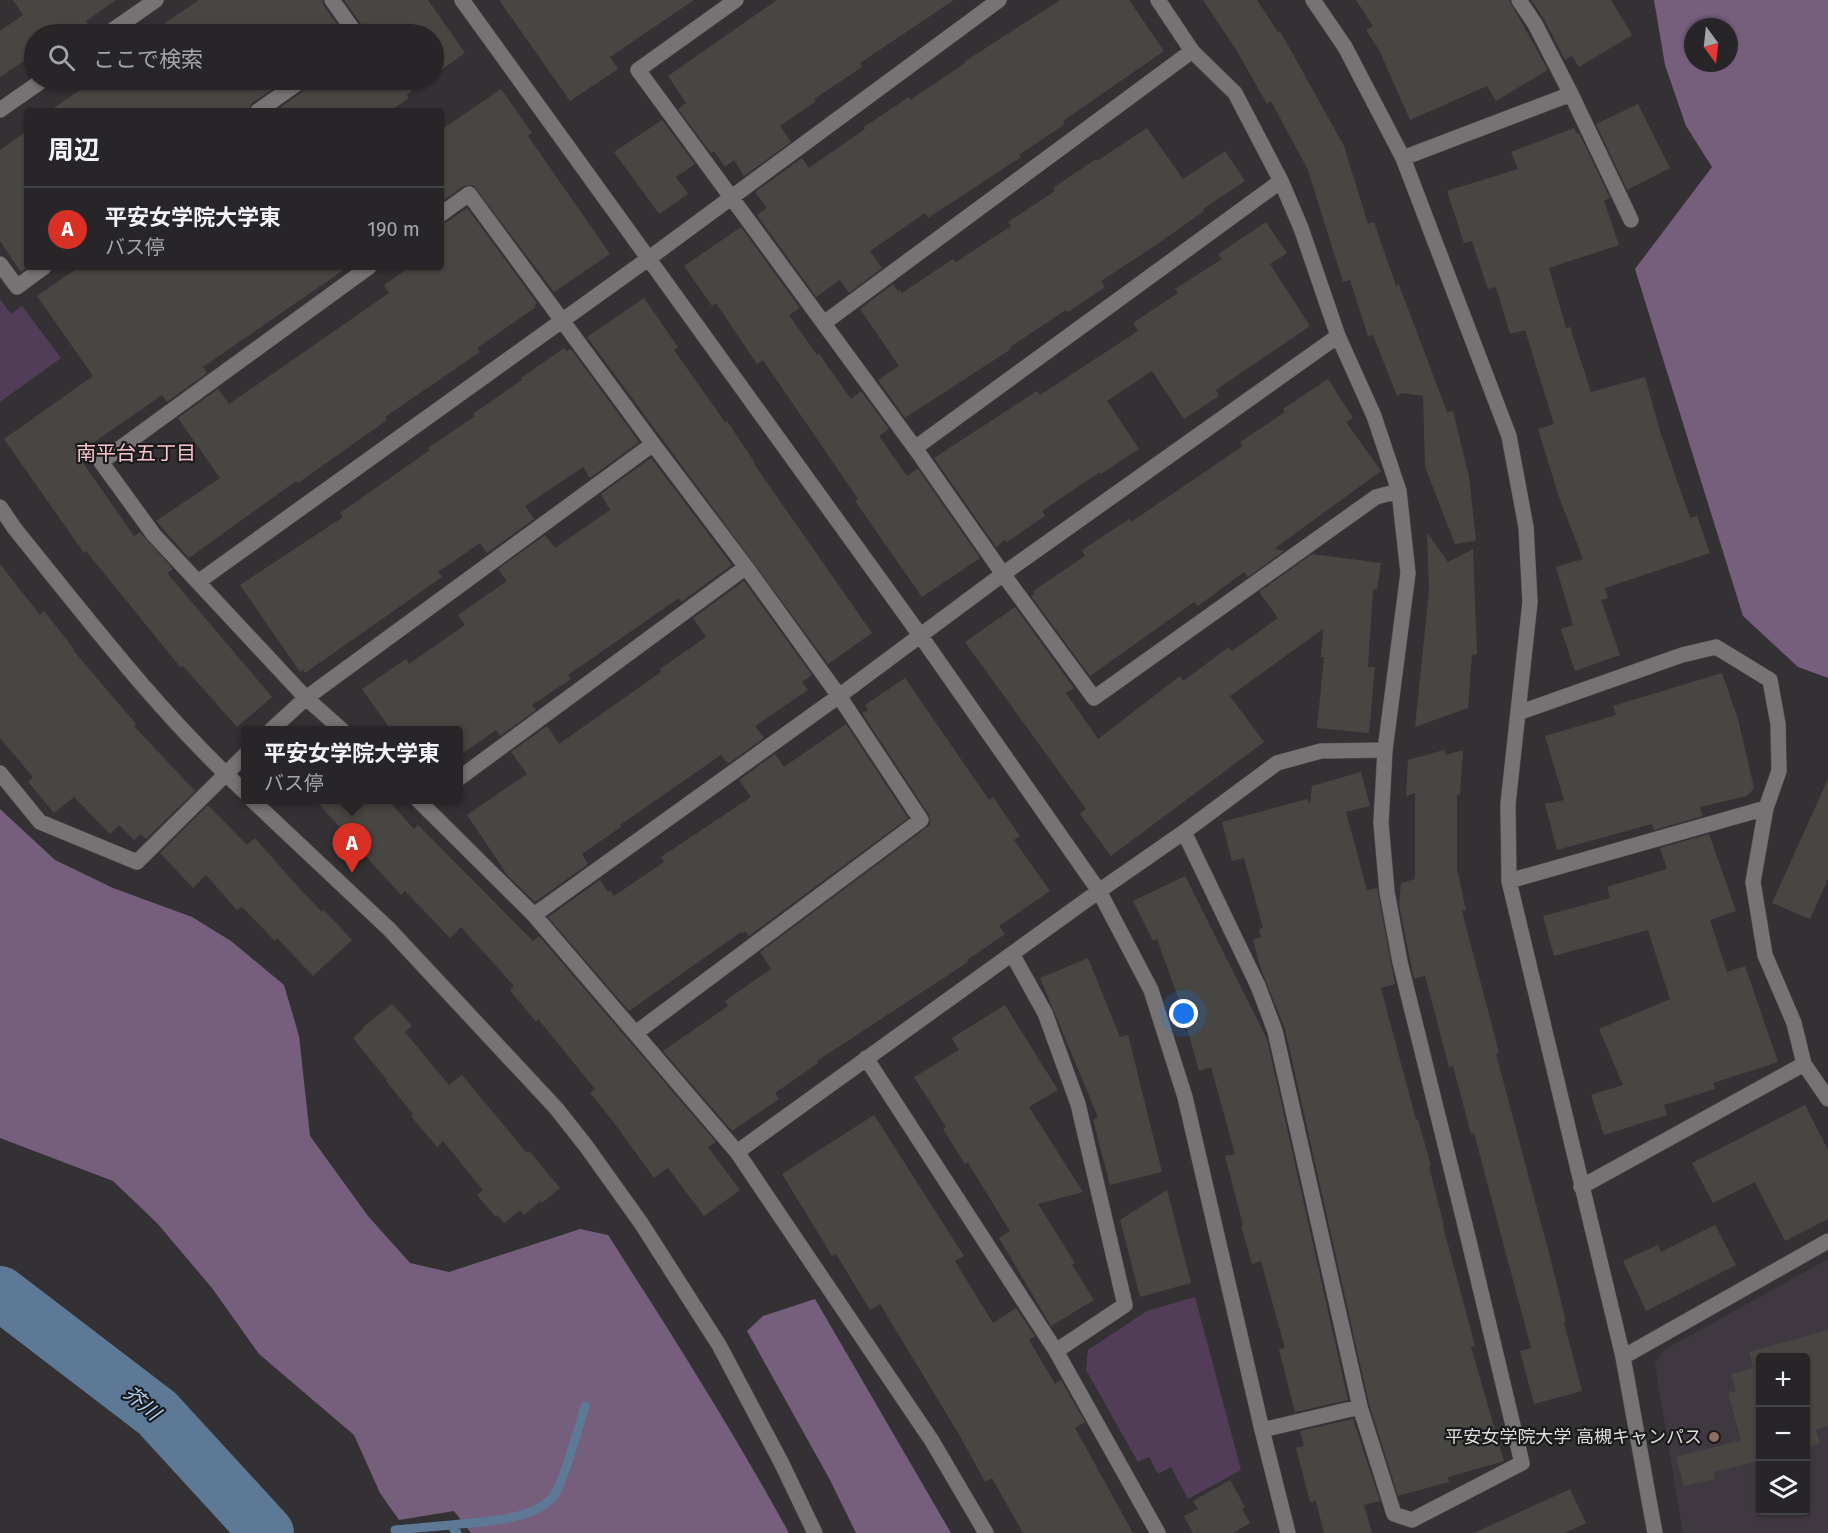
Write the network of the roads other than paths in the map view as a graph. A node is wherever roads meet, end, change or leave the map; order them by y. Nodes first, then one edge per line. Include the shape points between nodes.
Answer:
1 (156, 0) edge
2 (332, 0) edge
3 (462, 0) edge
4 (736, 0) edge
5 (999, 0) edge
6 (1158, 0) edge
7 (1313, 0) edge
8 (1519, 0) edge
9 (121, 24) edge
10 (349, 24) edge
11 (1192, 51) junction
12 (29, 90) edge
13 (288, 90) edge
14 (1571, 94) junction
15 (262, 108) edge
16 (0, 110) edge
17 (1403, 158) junction
18 (1281, 181) junction
19 (730, 197) junction
20 (444, 212) edge
21 (1631, 220) dead end
22 (648, 259) junction
23 (0, 264) edge
24 (40, 270) edge
25 (365, 270) edge
26 (563, 320) junction
27 (824, 322) junction
28 (1338, 336) junction
29 (653, 444) junction
30 (915, 448) junction
31 (1398, 491) junction
32 (0, 507) edge
33 (746, 567) junction
34 (1003, 574) junction
35 (198, 582) junction
36 (920, 635) junction
37 (839, 696) junction
38 (306, 698) junction
39 (1518, 713) junction
40 (275, 726) edge
41 (338, 726) edge
42 (1385, 750) junction
43 (241, 759) edge
44 (0, 773) edge
45 (225, 774) junction
46 (463, 776) edge
47 (241, 788) edge
48 (256, 804) edge
49 (428, 804) edge
50 (1766, 808) junction
51 (1184, 832) junction
52 (1509, 881) junction
53 (1099, 891) junction
54 (534, 915) junction
55 (1012, 954) junction
56 (637, 1032) junction
57 (866, 1058) junction
58 (1804, 1064) junction
59 (1828, 1099) edge
60 (737, 1152) junction
61 (1581, 1187) junction
62 (1828, 1241) edge
63 (1056, 1351) junction
64 (1623, 1357) junction
65 (1360, 1407) junction
66 (1262, 1430) junction
67 (815, 1533) edge
68 (986, 1533) edge
69 (1158, 1533) edge
70 (1288, 1533) edge
71 (1654, 1533) edge

1 - 9 street
2 - 10 street
3 - 22 street
4 - 19 street via 638,70
5 - 19 street
6 - 11 street
7 - 17 street via 1345,47
8 - 14 street
11 - 18 street via 1235,93
11 - 27 street
12 - 16 street
13 - 15 street
14 - 17 street
14 - 21 street
17 - 39 street via 1509,436 1526,527 1530,602
18 - 28 street
18 - 30 street
19 - 22 street
19 - 27 street
20 - 26 street via 470,194
22 - 26 street
22 - 36 street
23 - 24 street via 17,287
25 - 35 street via 101,462 154,535
26 - 29 street
26 - 35 street
27 - 30 street
28 - 31 street via 1374,416
28 - 34 street
29 - 33 street
29 - 38 street
30 - 34 street
31 - 34 street via 1376,497 1094,698
31 - 42 street via 1408,573
32 - 45 street via 128,668
33 - 37 street
33 - 46 street
34 - 36 street
35 - 38 street
36 - 37 street
36 - 53 street
37 - 54 street
37 - 56 street via 921,820
38 - 40 street
38 - 41 street
39 - 50 street via 1716,646 1770,680 1778,724 1779,771
39 - 52 street via 1508,804
42 - 51 street via 1321,751 1277,763
42 - 65 street via 1381,824 1386,892 1522,1463 1412,1520 1394,1514
43 - 45 street
44 - 45 street via 40,822 137,862
45 - 47 street
48 - 67 street via 389,928 556,1108 586,1146 719,1345
49 - 54 street
50 - 52 street
50 - 58 street via 1753,882 1765,955 1794,1023
51 - 53 street
51 - 65 street via 1258,986 1275,1031
52 - 61 street
53 - 55 street
53 - 66 street via 1151,990 1185,1097
54 - 56 street
55 - 57 street
55 - 63 street via 1045,1013 1078,1104 1125,1305
56 - 60 street
57 - 60 street
57 - 63 street
58 - 59 street
58 - 61 street
60 - 68 street via 932,1441
61 - 64 street
62 - 64 street
63 - 69 street
64 - 71 street
65 - 66 street
66 - 70 street

